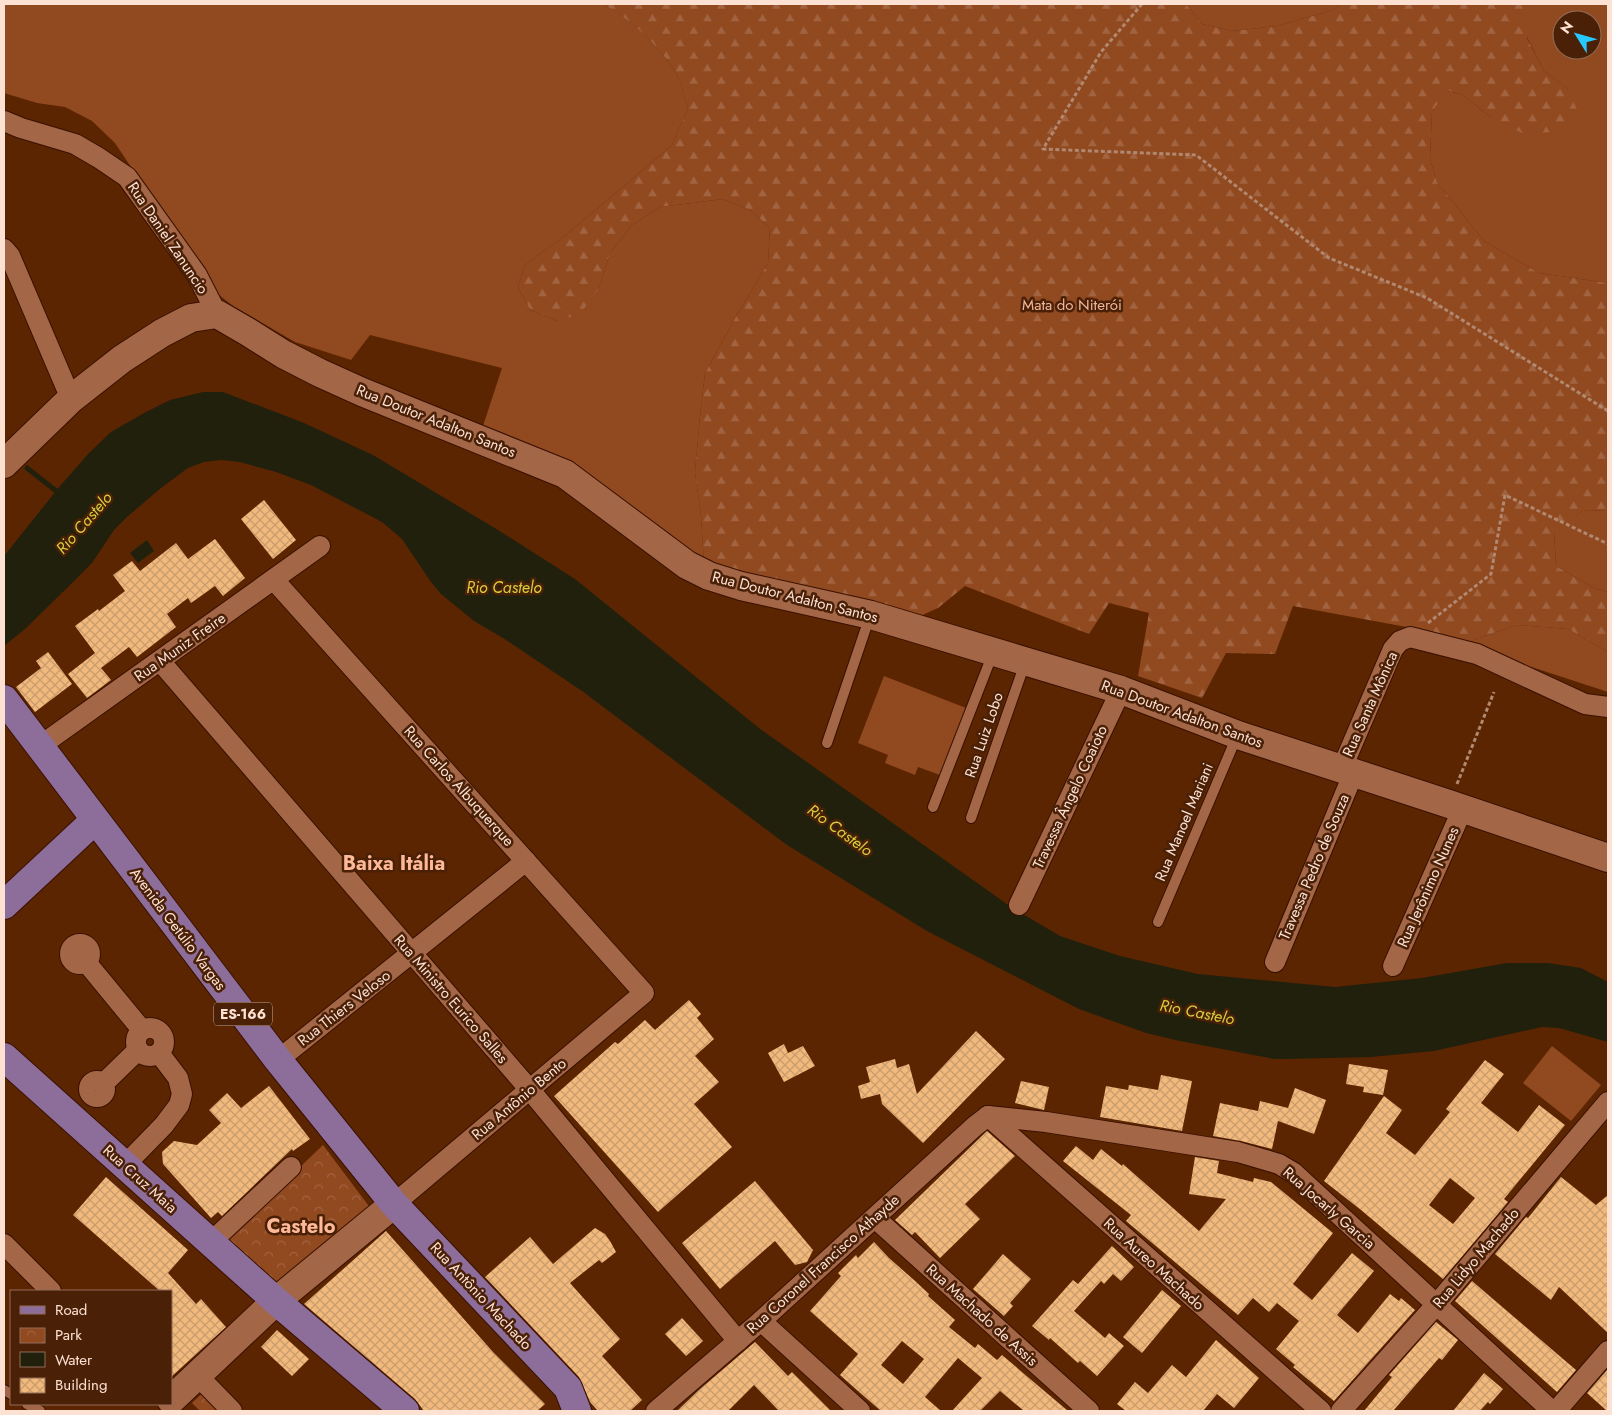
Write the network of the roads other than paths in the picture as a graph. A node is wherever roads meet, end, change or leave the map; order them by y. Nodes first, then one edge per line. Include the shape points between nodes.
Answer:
1 (4, 121) edge
2 (4, 249) edge
3 (217, 314) junction
4 (71, 399) junction
5 (4, 464) edge
6 (320, 546) dead end
7 (274, 580) junction
8 (871, 615) junction
9 (993, 652) junction
10 (160, 661) junction
11 (1026, 662) junction
12 (1121, 690) junction
13 (4, 698) edge
14 (1608, 708) edge
15 (1238, 735) junction
16 (827, 743) dead end
17 (40, 746) junction
18 (1348, 770) junction
19 (1456, 806) junction
20 (933, 807) dead end
21 (971, 818) dead end
22 (95, 820) junction
23 (1608, 858) edge
24 (526, 861) junction
25 (1020, 904) dead end
26 (4, 905) edge
27 (1158, 922) dead end
28 (412, 954) junction
29 (86, 962) dead end
30 (1274, 962) dead end
31 (1393, 966) dead end
32 (644, 993) joint
33 (142, 1030) junction
34 (138, 1050) junction
35 (159, 1053) junction
36 (4, 1057) edge
37 (278, 1060) junction
38 (103, 1084) dead end
39 (530, 1090) junction
40 (1608, 1102) edge
41 (988, 1116) junction
42 (125, 1164) junction
43 (291, 1166) dead end
44 (394, 1204) junction
45 (875, 1218) junction
46 (211, 1242) junction
47 (4, 1244) edge
48 (50, 1290) edge
49 (276, 1301) junction
50 (1436, 1305) junction
51 (761, 1321) junction
52 (738, 1341) junction
53 (1608, 1350) edge
54 (197, 1376) junction
55 (172, 1399) edge
56 (572, 1400) edge
57 (29, 1405) edge
58 (399, 1409) edge
59 (40, 1411) edge
60 (232, 1411) edge
61 (589, 1411) edge
62 (656, 1411) edge
63 (860, 1411) edge
64 (1089, 1411) edge
65 (1321, 1411) edge
66 (1341, 1411) edge
67 (1552, 1411) edge
68 (1556, 1411) edge

1 - 3 street, Rua Daniel Zanuncio via 75,144 127,177 196,275
2 - 4 street via 10,256
3 - 4 main road via 191,318 162,333
3 - 8 main road, Rua Doutor Adalton Santos via 320,373 565,474 687,565 709,576
4 - 5 main road
6 - 7 street, Rua Muniz Freire
7 - 10 street, Rua Muniz Freire
7 - 24 street, Rua Carlos Albuquerque
8 - 9 main road, Rua Doutor Adalton Santos
8 - 16 lane
9 - 11 main road, Rua Doutor Adalton Santos
9 - 20 lane
10 - 17 street, Rua Muniz Freire
10 - 28 street, Rua Ministro Eurico Salles
11 - 12 main road, Rua Doutor Adalton Santos
11 - 21 lane, Rua Luiz Lobo
12 - 15 main road, Rua Doutor Adalton Santos
12 - 25 street, Travessa Ângelo Coaioto
13 - 17 main road, Avenida Getúlio Vargas / ES-166
14 - 18 street, Rua Santa Mônica via 1585,704 1477,654 1405,639 1393,649
15 - 18 main road, Rua Doutor Adalton Santos
15 - 27 lane, Rua Manoel Mariani
17 - 22 main road, Avenida Getúlio Vargas / ES-166
18 - 19 main road, Rua Doutor Adalton Santos
18 - 30 street, Travessa Pedro de Souza
19 - 23 main road, Rua Doutor Adalton Santos
19 - 31 street, Rua Jerônimo Nunes
22 - 26 main road
22 - 37 main road, Avenida Getúlio Vargas / ES-166
24 - 28 street, Rua Thiers Veloso
24 - 32 street, Rua Carlos Albuquerque
28 - 37 street, Rua Thiers Veloso
28 - 39 street, Rua Ministro Eurico Salles
29 - 33 street
32 - 39 street, Rua Antônio Bento
33 - 34 street via 136,1037
33 - 35 street via 156,1029 162,1035 164,1045
34 - 35 street via 150,1057
34 - 38 street
35 - 42 street via 178,1078 182,1094 179,1105
36 - 42 main road, Rua Cruz Maia
37 - 44 main road, Avenida Getúlio Vargas / ES-166
39 - 44 street, Rua Antônio Bento
39 - 52 street, Rua Ministro Eurico Salles
40 - 50 street, Rua Lidyo Machado
41 - 45 street, Rua Coronel Francisco Athayde
41 - 50 street, Rua Jocarly Garcia via 1238,1152 1279,1164 1294,1174
41 - 65 street, Rua Aureo Machado
42 - 46 main road, Rua Cruz Maia
43 - 46 street
44 - 49 main road
44 - 56 main road, Rua Antônio Machado / ES-166
45 - 51 street, Rua Coronel Francisco Athayde
45 - 64 street, Rua Machado de Assis
46 - 49 main road, Rua Cruz Maia
47 - 48 street
49 - 54 main road
49 - 58 main road, Rua Cruz Maia
50 - 66 street, Rua Lidyo Machado
50 - 67 street, Rua Jocarly Garcia
51 - 52 street, Rua Coronel Francisco Athayde
51 - 63 street
52 - 62 street, Rua Coronel Francisco Athayde
53 - 68 street
54 - 55 main road
54 - 60 street
56 - 61 street, Rua Antônio Machado
57 - 59 lane

